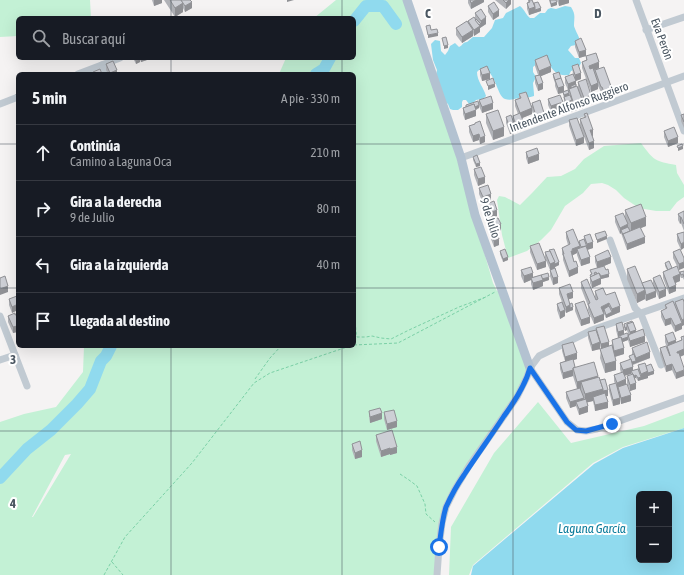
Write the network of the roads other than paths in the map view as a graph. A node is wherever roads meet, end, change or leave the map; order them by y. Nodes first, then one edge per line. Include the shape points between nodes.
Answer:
1 (407, 0) edge
2 (636, 0) edge
3 (684, 17) edge
4 (646, 30) junction
5 (115, 60) edge
6 (102, 65) junction
7 (83, 72) edge
8 (105, 72) edge
9 (684, 76) edge
10 (666, 83) junction
11 (16, 98) edge
12 (0, 104) edge
13 (684, 131) edge
14 (461, 158) junction
15 (610, 240) dead end
16 (684, 298) edge
17 (641, 314) junction
18 (0, 316) edge
19 (15, 355) junction
20 (0, 360) edge
21 (661, 365) dead end
22 (530, 368) junction
23 (26, 386) dead end
24 (684, 398) edge
25 (437, 575) edge

1 - 14 main road, 9 de Julio
2 - 4 street, Eva Perón
3 - 4 street
4 - 10 street, Eva Perón
5 - 6 street
6 - 7 street
6 - 8 street
9 - 10 street, Intendente Alfonso Ruggiero
10 - 13 street, Eva Perón
10 - 14 street, Intendente Alfonso Ruggiero
11 - 12 street
14 - 22 main road, 9 de Julio via 475,215
15 - 17 street via 635,308
16 - 17 street
17 - 21 street
17 - 22 street via 592,330 555,347 539,356
18 - 19 street
19 - 20 street
19 - 23 street
22 - 24 street, 9 de Julio via 567,422 576,430 597,429
22 - 25 street via 517,397 469,466 446,507

